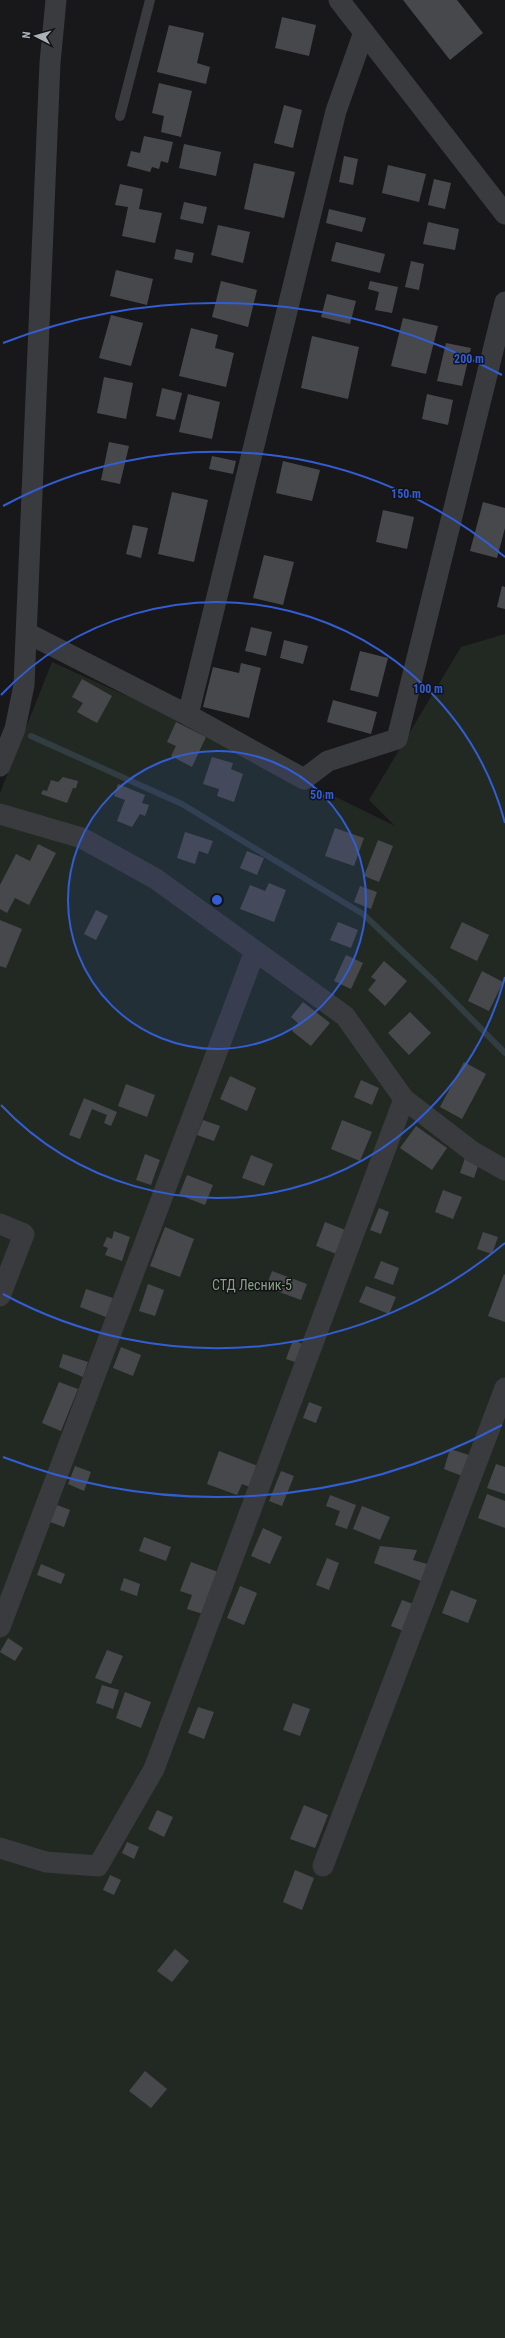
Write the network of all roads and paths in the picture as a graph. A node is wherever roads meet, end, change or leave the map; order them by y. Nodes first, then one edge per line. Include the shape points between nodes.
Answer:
1 (56, 0) edge
2 (150, 0) edge
3 (338, 0) edge
4 (364, 32) junction
5 (120, 116) dead end
6 (505, 214) edge
7 (505, 302) edge
8 (27, 633) junction
9 (188, 715) junction
10 (0, 765) edge
11 (0, 814) edge
12 (255, 951) junction
13 (404, 1099) junction
14 (505, 1170) edge
15 (0, 1224) edge
16 (0, 1296) edge
17 (505, 1388) edge
18 (0, 1627) edge
19 (0, 1848) edge
20 (323, 1866) dead end

1 - 8 street via 50,63
2 - 5 lane
3 - 4 street
4 - 6 street
4 - 9 street via 336,111
7 - 9 street via 397,740 328,761 304,779
8 - 9 street
8 - 10 street via 22,692 15,729
11 - 12 street via 82,838 156,879
12 - 13 street via 345,1016
12 - 18 street
13 - 14 street via 473,1152
13 - 19 street via 154,1770 98,1866 46,1862
15 - 16 street via 24,1234
17 - 20 street

